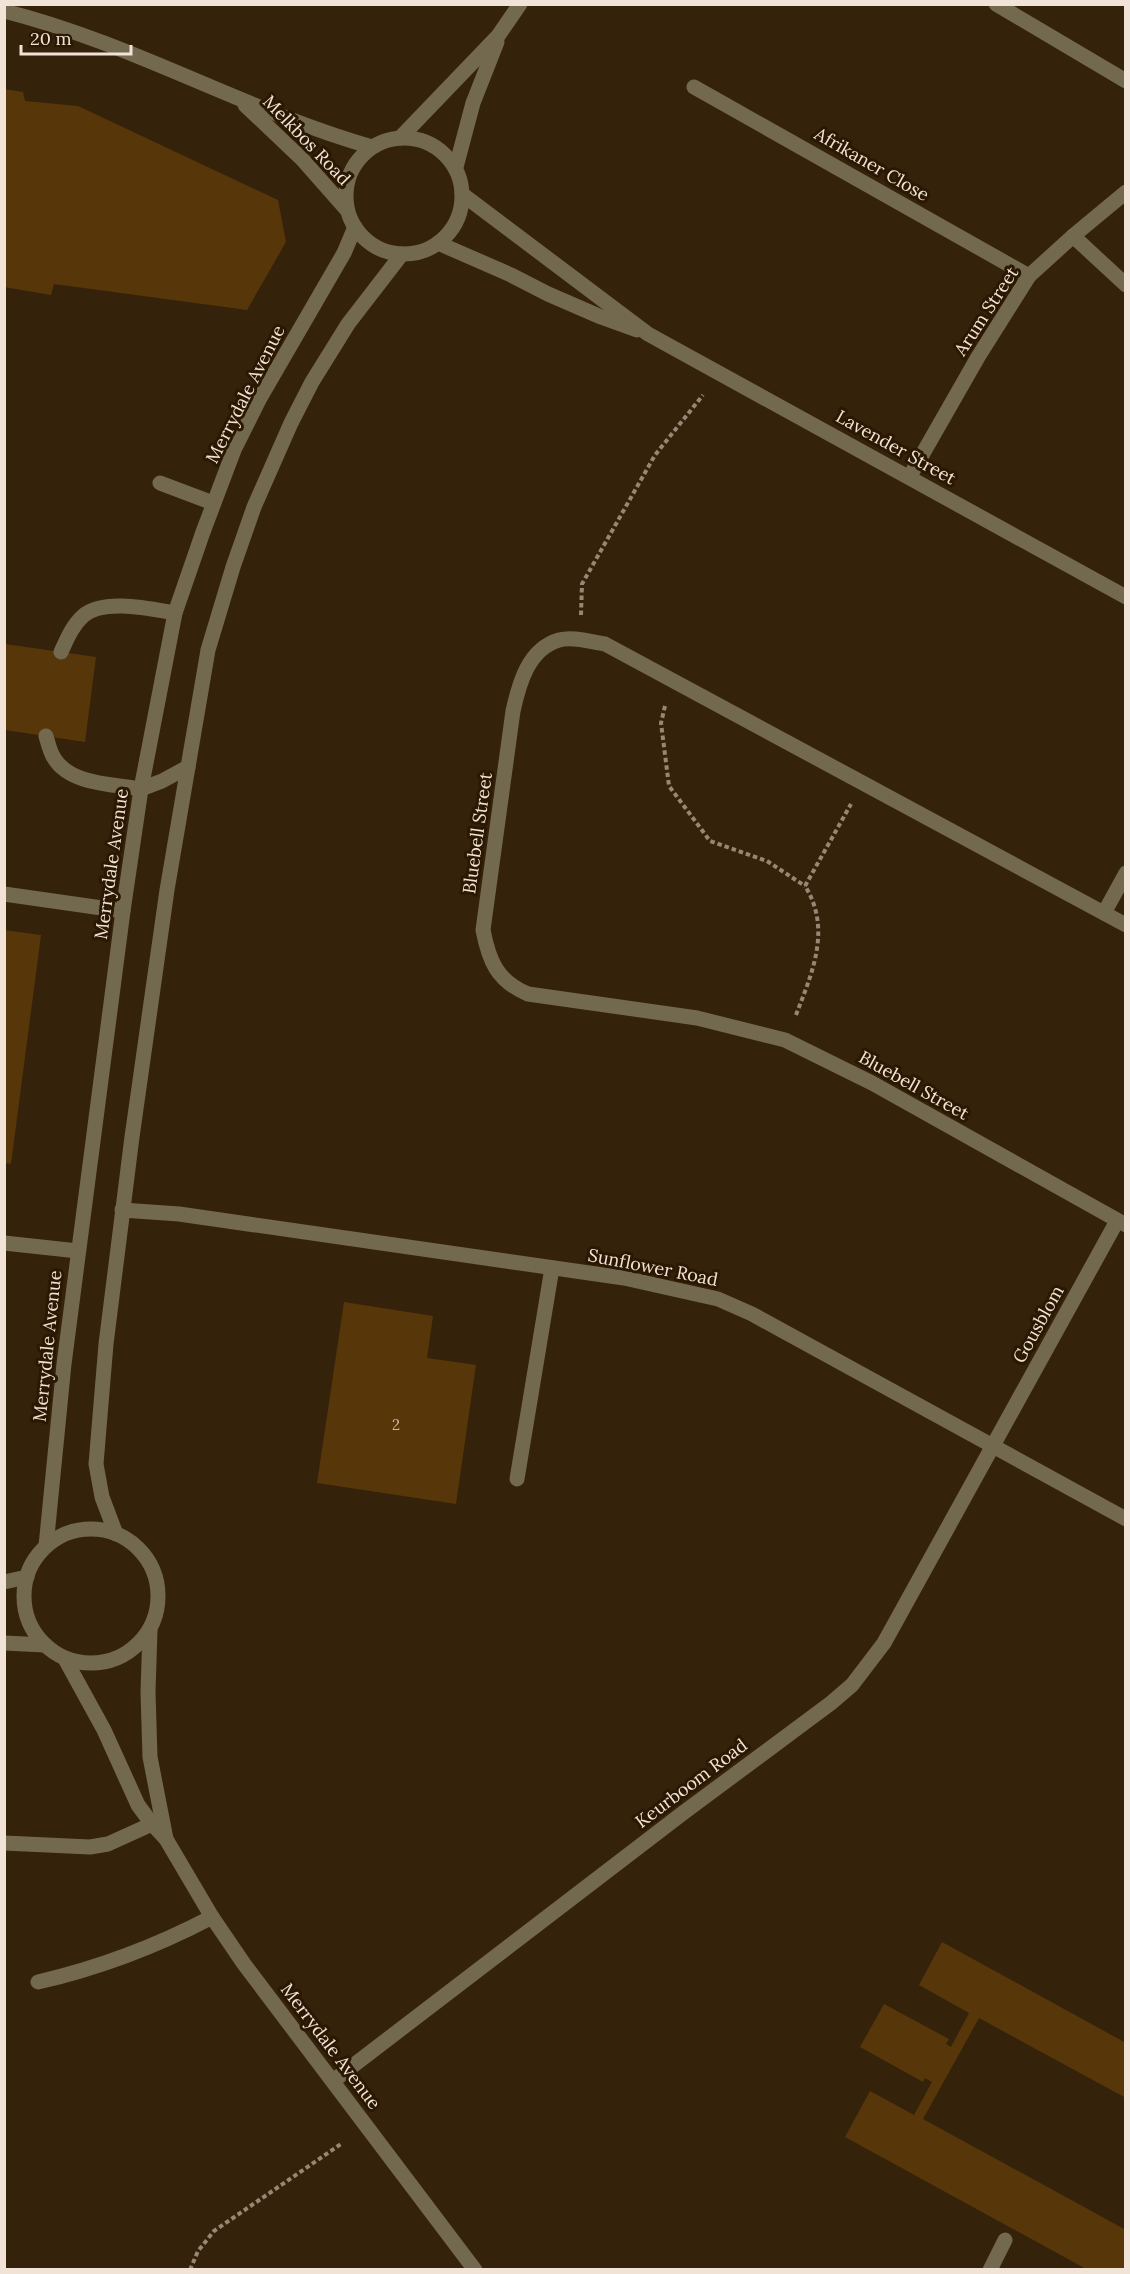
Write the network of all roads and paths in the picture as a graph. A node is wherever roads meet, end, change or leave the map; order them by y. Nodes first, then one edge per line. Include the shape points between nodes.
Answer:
1 (520, 4) edge
2 (996, 4) edge
3 (4, 11) edge
4 (498, 36) junction
5 (1125, 81) edge
6 (694, 87) dead end
7 (238, 98) junction
8 (400, 138) junction
9 (372, 147) junction
10 (456, 167) junction
11 (1125, 192) edge
12 (462, 194) junction
13 (347, 210) junction
14 (355, 227) junction
15 (1073, 236) junction
16 (438, 243) junction
17 (402, 254) junction
18 (1029, 276) junction
19 (1125, 285) edge
20 (648, 334) junction
21 (721, 374) junction
22 (910, 476) junction
23 (160, 483) dead end
24 (213, 503) junction
25 (1125, 597) edge
26 (175, 613) junction
27 (580, 640) junction
28 (60, 652) dead end
29 (671, 679) junction
30 (46, 736) dead end
31 (188, 767) junction
32 (863, 783) junction
33 (141, 789) junction
34 (1125, 873) edge
35 (805, 886) junction
36 (4, 894) edge
37 (123, 911) junction
38 (1104, 913) junction
39 (1125, 925) edge
40 (785, 1040) junction
41 (122, 1210) junction
42 (1121, 1223) edge
43 (4, 1243) edge
44 (78, 1251) junction
45 (552, 1268) junction
46 (992, 1446) junction
47 (517, 1479) dead end
48 (1125, 1519) edge
49 (116, 1534) junction
50 (46, 1546) junction
51 (27, 1577) junction
52 (4, 1582) edge
53 (150, 1630) junction
54 (4, 1643) edge
55 (45, 1645) junction
56 (65, 1659) junction
57 (152, 1824) junction
58 (166, 1839) junction
59 (4, 1843) edge
60 (212, 1917) junction
61 (38, 1982) dead end
62 (333, 2081) junction
63 (341, 2144) dead end
64 (1005, 2240) dead end
65 (190, 2270) edge
66 (475, 2270) edge
67 (990, 2270) edge

1 - 4 street
2 - 5 street
3 - 7 street, Melkbos Road via 92,38
4 - 8 street
4 - 10 street via 473,103
6 - 18 street, Afrikaner Close
7 - 9 street, Melkbos Road via 321,132
7 - 13 street, Melkbos Road via 302,159
8 - 9 street
8 - 10 street via 433,146
9 - 13 street via 350,175
10 - 12 street
11 - 15 street, Arum Street
12 - 16 street via 460,213
12 - 20 street, Lavender Street
13 - 14 street
14 - 17 street via 367,241 384,251
14 - 24 street, Merrydale Avenue via 321,295 260,398
15 - 18 street, Arum Street
15 - 19 street
16 - 17 street
16 - 20 street, Lavender Street via 580,308
17 - 31 street via 348,324 312,382 269,471 215,624
18 - 22 street, Arum Street
20 - 21 street, Lavender Street
21 - 22 street, Lavender Street
21 - 27 path via 655,455 582,584
22 - 25 street, Lavender Street
23 - 24 street
24 - 26 street, Merrydale Avenue
26 - 28 street via 128,606 97,608 84,614
26 - 33 street, Merrydale Avenue
27 - 29 street, Bluebell Street via 605,644
27 - 40 street, Bluebell Street via 560,639 546,646 528,665 519,683 483,930 493,966 515,989 528,994 697,1018
29 - 32 street, Bluebell Street
29 - 35 path via 661,723 669,786 710,841 767,861
30 - 33 street via 54,760 68,772 84,779
31 - 33 street
31 - 41 street
32 - 35 path
32 - 38 street, Bluebell Street
33 - 37 street, Merrydale Avenue
34 - 38 street
35 - 40 path via 814,900 818,950
36 - 37 street
37 - 44 street, Merrydale Avenue
38 - 39 street, Bluebell Street
40 - 42 street, Bluebell Street via 872,1083
41 - 45 street, Sunflower Road via 179,1214
41 - 49 street via 96,1464 102,1497
42 - 46 street, Gousblom
43 - 44 street
44 - 50 street, Merrydale Avenue
45 - 46 street, Sunflower Road via 624,1278 718,1299
45 - 47 street
46 - 48 street, Sunflower Road
46 - 62 street, Keurboom Road via 884,1643 852,1685
49 - 50 street via 79,1530
49 - 53 street via 146,1558 155,1574 157,1612
50 - 51 street
51 - 52 street
51 - 55 street via 26,1614
53 - 56 street via 137,1646 120,1657 100,1663
53 - 58 street, Merrydale Avenue via 150,1757
54 - 55 street
55 - 56 street
56 - 57 street, Merrydale Avenue via 138,1804
57 - 58 street, Merrydale Avenue
57 - 59 street via 108,1844 90,1847
58 - 60 street, Merrydale Avenue
60 - 61 street via 164,1942
60 - 62 street, Merrydale Avenue
62 - 66 street, Merrydale Avenue
63 - 65 path via 214,2231 198,2251
64 - 67 street

